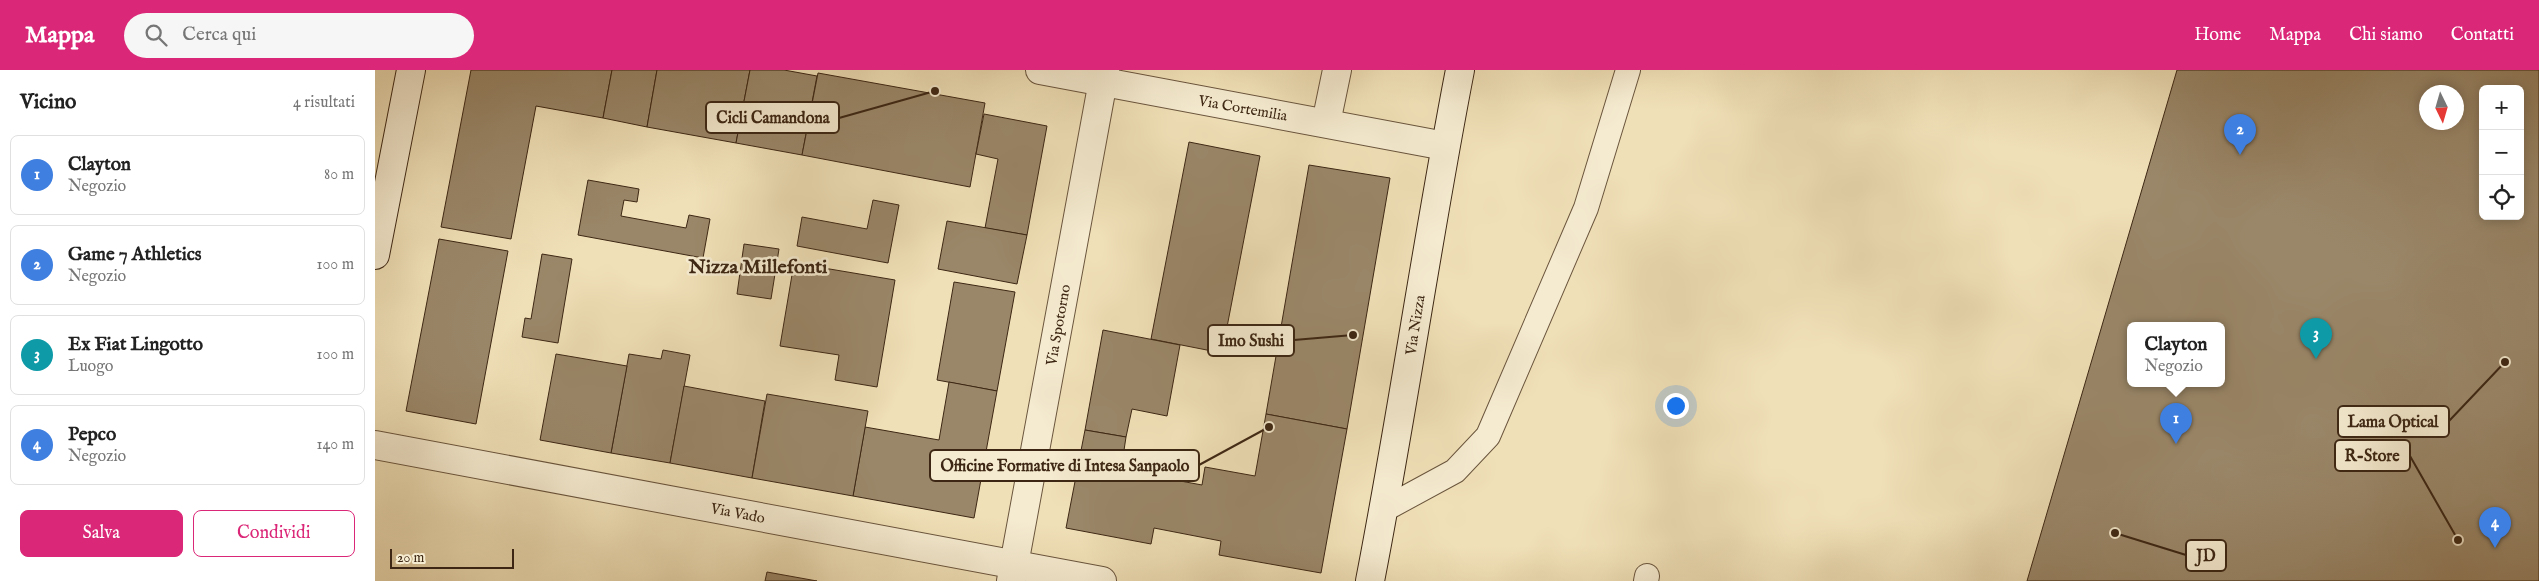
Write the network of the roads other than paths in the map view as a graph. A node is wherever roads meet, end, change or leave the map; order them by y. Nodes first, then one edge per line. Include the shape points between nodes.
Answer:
1 (411, 70) edge
2 (1040, 70) edge
3 (1337, 70) edge
4 (1460, 70) edge
5 (1628, 70) edge
6 (1104, 76) edge
7 (1326, 123) junction
8 (1445, 146) junction
9 (375, 255) edge
10 (375, 445) edge
11 (1385, 509) junction
12 (1013, 572) edge
13 (1102, 581) edge
14 (1371, 581) edge

1 - 9 street
2 - 6 street, Via Cortemilia
3 - 7 street
4 - 8 street, Via Nizza
5 - 11 lane via 1586,208 1488,436 1455,471
6 - 7 street, Via Cortemilia
6 - 12 street, Via Spotorno
7 - 8 street, Via Cortemilia
8 - 11 street, Via Nizza
10 - 12 street, Via Vado
11 - 14 street, Via Nizza
12 - 13 street, Via Vado

